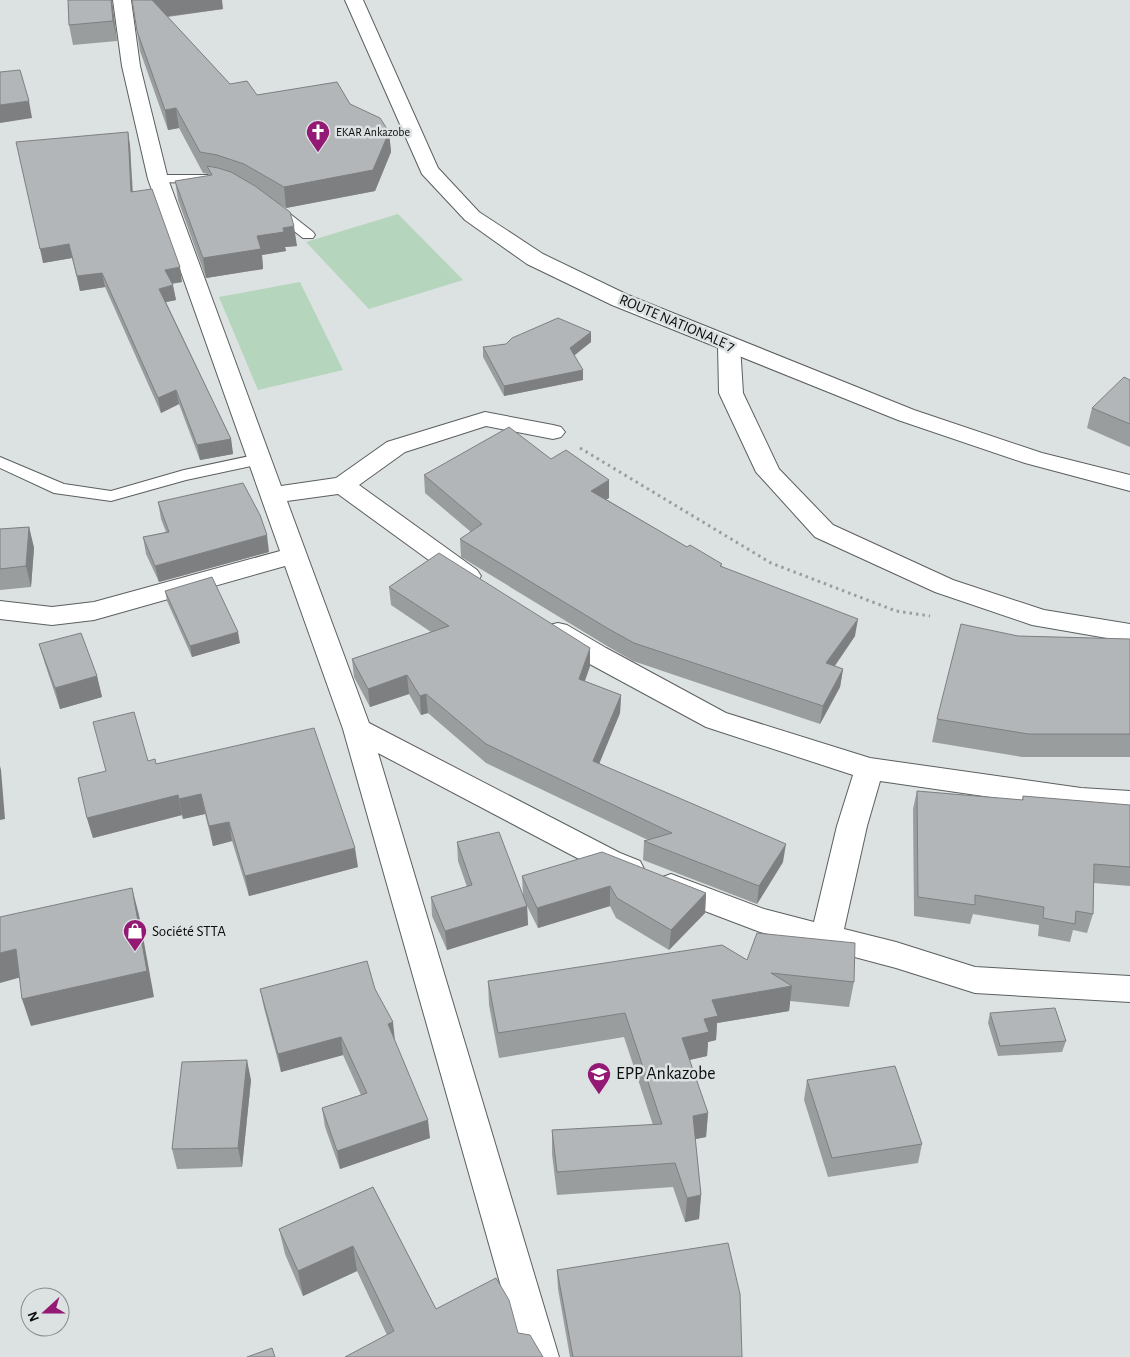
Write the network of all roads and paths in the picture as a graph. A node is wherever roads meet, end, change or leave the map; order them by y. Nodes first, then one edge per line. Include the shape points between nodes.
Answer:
1 (122, 0) edge
2 (354, 0) edge
3 (158, 180) junction
4 (222, 182) edge
5 (264, 201) edge
6 (308, 235) dead end
7 (729, 345) junction
8 (554, 432) joint
9 (259, 459) junction
10 (0, 462) edge
11 (1130, 483) edge
12 (343, 485) junction
13 (273, 495) junction
14 (295, 555) junction
15 (487, 588) edge
16 (0, 610) edge
17 (934, 616) dead end
18 (537, 619) edge
19 (1130, 633) edge
20 (357, 729) junction
21 (869, 769) junction
22 (1130, 802) edge
23 (826, 938) junction
24 (1130, 989) edge
25 (540, 1357) edge

1 - 3 street via 131,66
2 - 7 street, ROUTE NATIONALE 7 via 429,170 472,216 535,259 620,300
3 - 4 lane via 208,179
3 - 9 street
5 - 6 lane
7 - 11 street, ROUTE NATIONALE 7 via 906,415 1034,458
7 - 19 street via 731,393 768,472 824,531 944,586 1041,620
8 - 12 street via 484,419 396,447
8 - 17 path via 771,563 896,611
9 - 10 lane via 184,475 111,496 60,490
9 - 13 street
12 - 13 street
12 - 15 street
13 - 14 street
14 - 16 street via 94,611 52,616
14 - 20 street
18 - 21 street via 716,720
20 - 23 street via 609,861 760,920
20 - 25 street
21 - 22 street via 1081,799
21 - 23 street
23 - 24 street via 896,955 975,980

